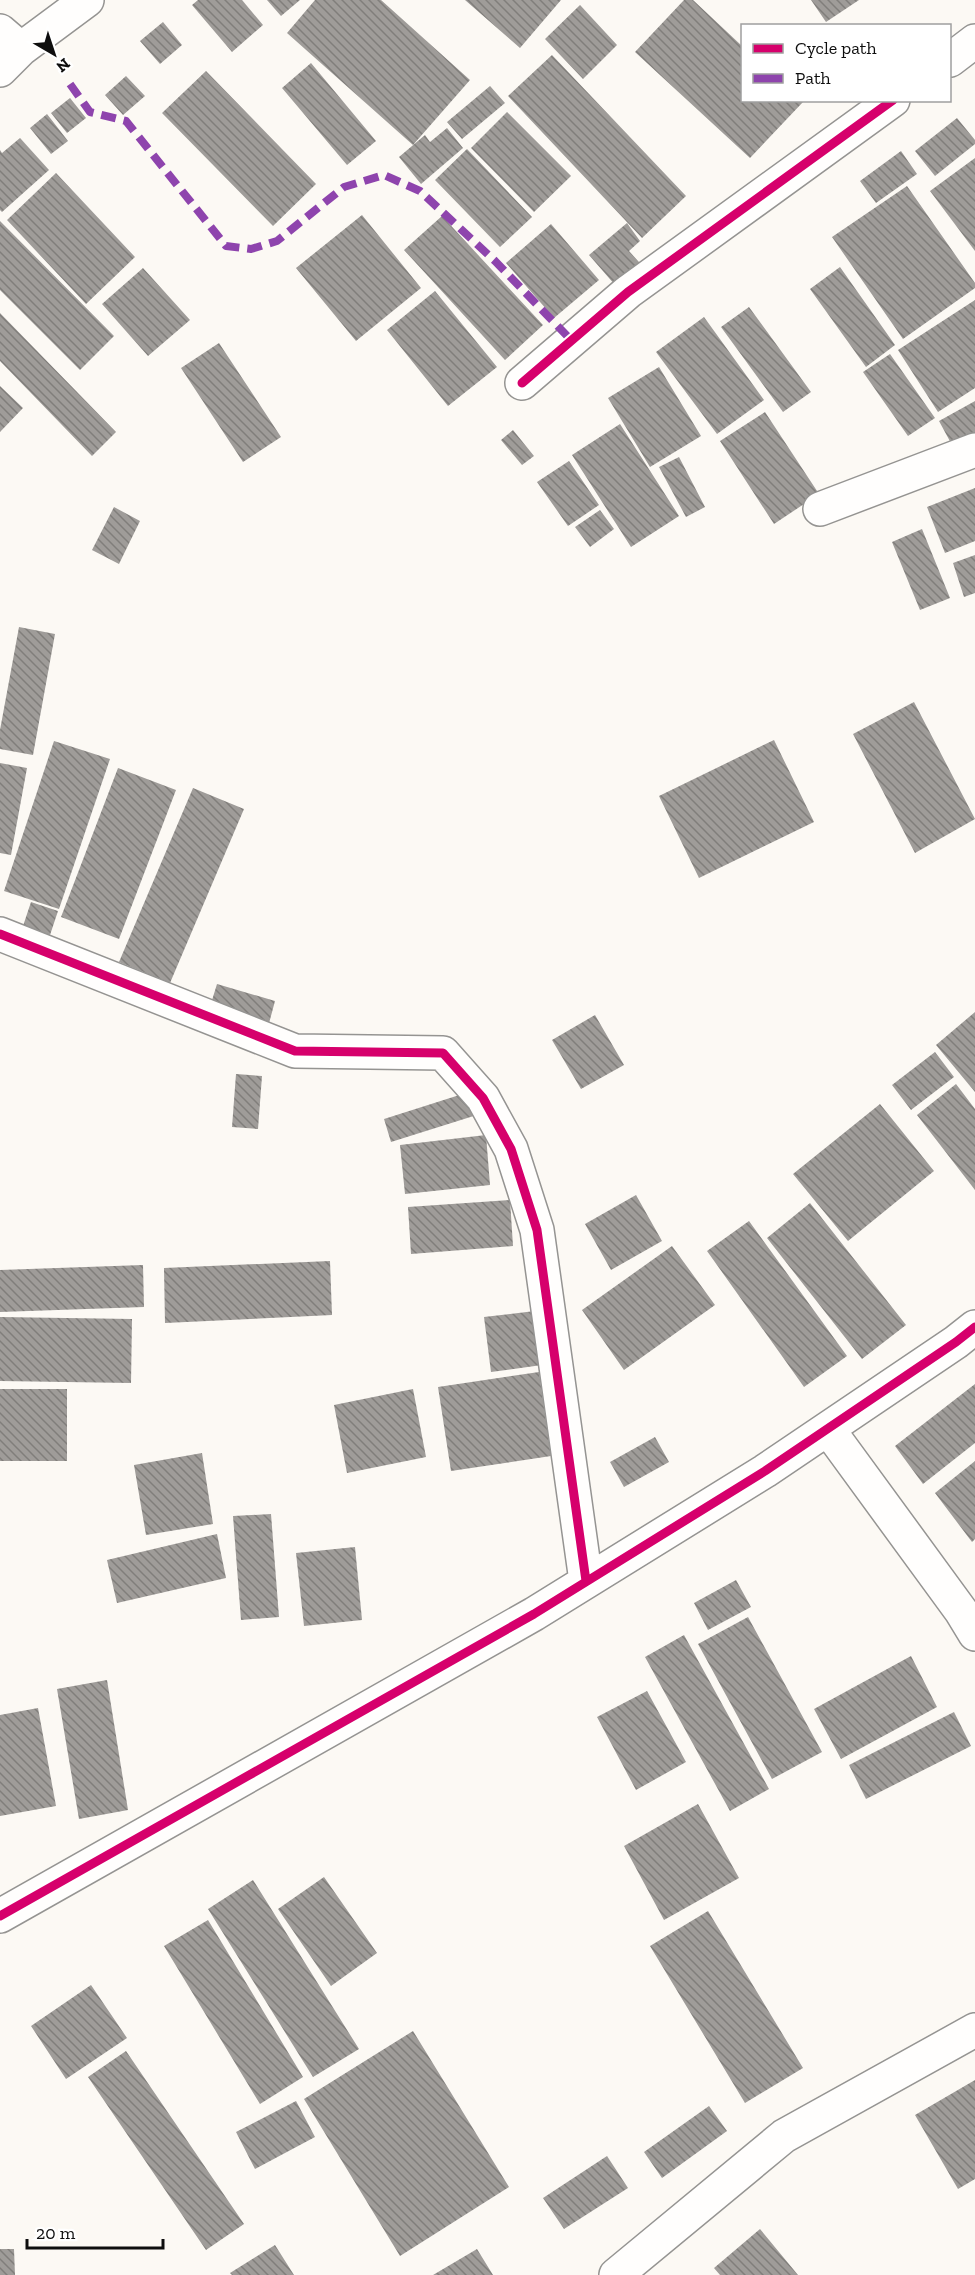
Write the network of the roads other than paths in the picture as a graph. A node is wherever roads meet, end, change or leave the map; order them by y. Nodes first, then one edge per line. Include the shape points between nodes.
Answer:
1 (87, 0) edge
2 (975, 41) edge
3 (7, 50) edge
4 (951, 59) edge
5 (890, 102) edge
6 (522, 383) dead end
7 (975, 450) edge
8 (820, 509) dead end
9 (0, 934) edge
10 (975, 1327) edge
11 (828, 1429) junction
12 (586, 1581) junction
13 (975, 1634) edge
14 (0, 1916) edge
15 (975, 2030) edge
16 (616, 2275) edge

1 - 3 street
2 - 4 street
5 - 6 street via 628,292
7 - 8 street
9 - 12 street via 295,1051 443,1053 483,1098 512,1149 537,1230
10 - 11 street
11 - 12 street
11 - 13 street
12 - 14 street
15 - 16 street via 784,2136

